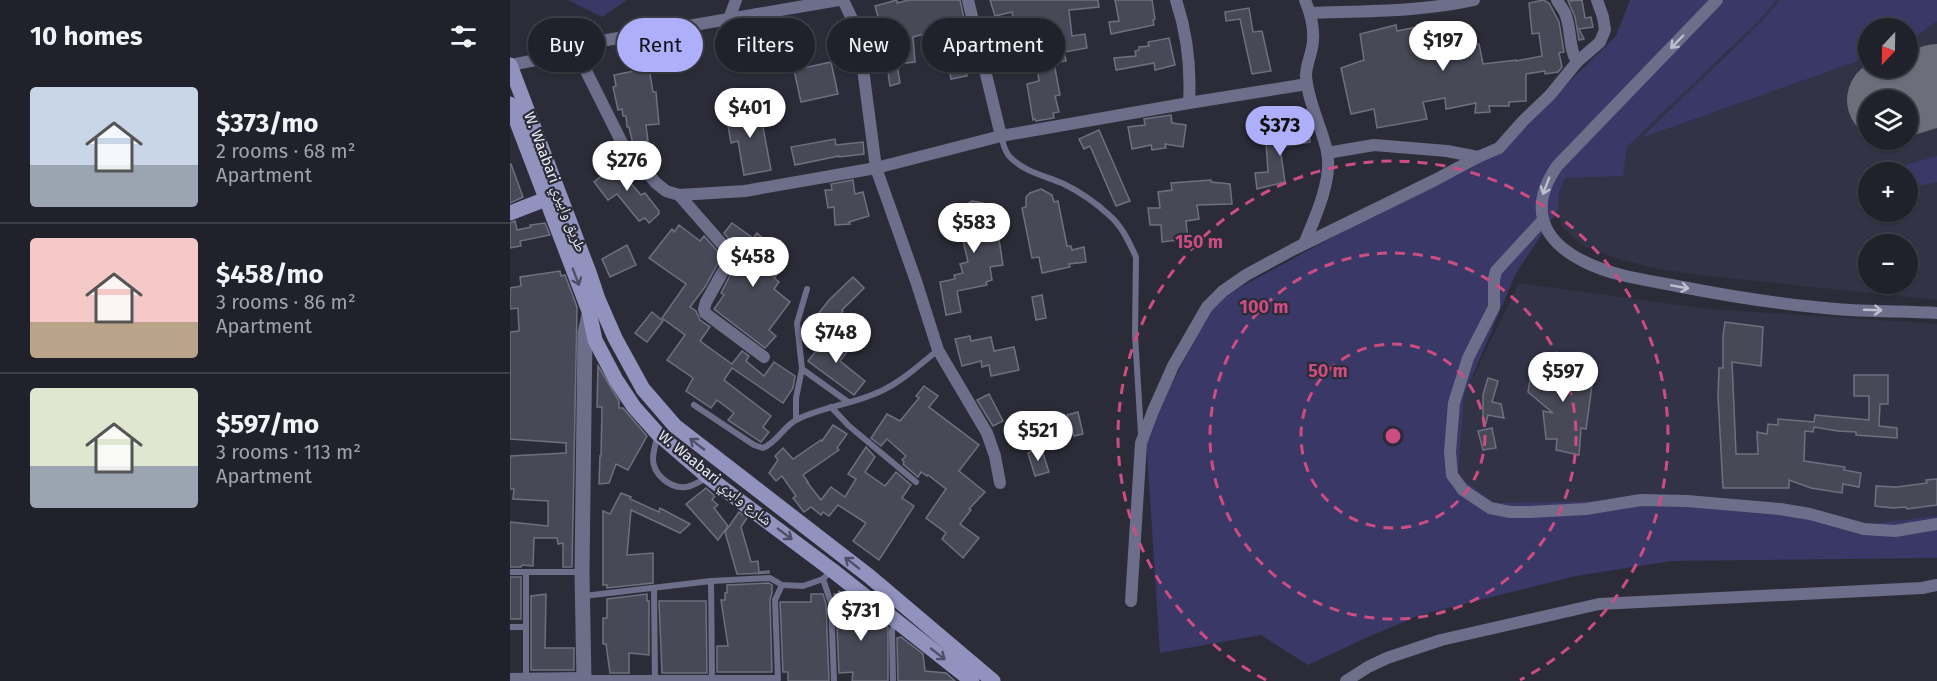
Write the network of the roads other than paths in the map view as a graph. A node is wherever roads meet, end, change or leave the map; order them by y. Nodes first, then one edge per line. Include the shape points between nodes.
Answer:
1 (736, 0) edge
2 (841, 0) edge
3 (968, 0) edge
4 (1176, 0) edge
5 (1305, 0) edge
6 (1474, 0) edge
7 (1557, 0) edge
8 (1597, 0) edge
9 (1718, 0) edge
10 (1310, 13) junction
11 (729, 18) edge
12 (735, 18) edge
13 (715, 21) edge
14 (605, 41) edge
15 (528, 62) edge
16 (1577, 62) junction
17 (510, 65) edge
18 (587, 72) edge
19 (1307, 84) junction
20 (1189, 103) junction
21 (510, 104) edge
22 (1001, 136) junction
23 (1327, 153) junction
24 (1478, 157) junction
25 (876, 168) junction
26 (679, 195) junction
27 (546, 199) junction
28 (510, 213) edge
29 (1543, 220) junction
30 (1304, 244) junction
31 (807, 289) dead end
32 (593, 305) junction
33 (1937, 312) edge
34 (938, 350) junction
35 (764, 357) dead end
36 (802, 369) junction
37 (848, 402) junction
38 (694, 405) dead end
39 (831, 407) junction
40 (796, 420) junction
41 (658, 434) junction
42 (1141, 443) junction
43 (708, 477) junction
44 (916, 482) dead end
45 (1000, 483) dead end
46 (1937, 524) edge
47 (510, 572) edge
48 (526, 572) junction
49 (582, 572) junction
50 (828, 574) junction
51 (711, 581) junction
52 (782, 585) junction
53 (1937, 585) edge
54 (654, 588) junction
55 (583, 596) junction
56 (1131, 601) dead end
57 (896, 621) junction
58 (510, 627) edge
59 (526, 627) junction
60 (510, 679) edge
61 (655, 679) edge
62 (712, 679) edge
63 (778, 679) edge
64 (526, 680) edge
65 (584, 680) edge
66 (834, 681) edge
67 (893, 681) edge
68 (972, 681) edge
69 (993, 681) edge
70 (1346, 681) edge

1 - 11 street
2 - 12 street
2 - 25 street via 867,39 863,69
3 - 22 street
4 - 20 street via 1190,76
5 - 10 street
6 - 10 street via 1401,9
7 - 16 street via 1565,14 1571,52
8 - 16 street via 1605,30 1600,42
9 -> 29 street via 1557,166 1543,192
10 - 19 street via 1314,41 1307,65
13 - 14 street
15 - 17 street
16 - 24 street via 1499,148
17 - 32 main road, W. Waabari طريق وابيري via 590,275
18 - 26 street via 623,145 656,183
19 - 20 street
19 - 23 street
20 - 22 street
21 - 27 main road, W. Waabari شارع وابري
22 - 25 street
22 - 42 lane via 1009,157 1084,196 1110,215 1136,257 1135,335
23 - 24 street via 1374,145
23 - 30 street via 1327,174
24 - 30 street
25 - 26 street via 745,191
25 - 34 street
26 - 35 street via 731,258 706,302 705,313
27 - 28 main road
27 -> 32 main road, W. Waabari شارع وابري
29 -> 33 street via 1549,234 1570,253 1633,278 1836,309
29 - 46 street via 1496,271 1494,307 1468,358 1454,403 1452,475 1463,490 1491,508 1510,512 1586,509 1641,500 1687,501 1810,514 1864,528 1896,531
30 - 42 street via 1246,275 1207,307 1173,366
31 - 36 lane via 797,323
32 - 41 main road, W. Waabari شارع وابري via 595,340 610,371
32 - 49 street via 585,333
69 -> 32 main road, W. Waabari شارع وابري via 869,576 675,426 643,389
34 - 37 lane via 900,382
34 - 45 street via 987,433
36 - 37 lane
36 - 40 lane
37 - 39 lane
38 - 40 lane via 759,448 770,445
39 - 40 lane
39 - 44 lane
41 - 43 main road, W. Waabari شارع وابري
41 - 43 lane via 653,457 655,470 665,480 688,487
42 - 56 street
43 -> 50 main road, W. Waabari شارع وابري
47 - 48 lane
48 - 49 lane
48 - 59 lane
49 - 55 street
50 - 52 lane via 803,586
50 - 57 main road, W. Waabari شارع وابري
50 - 66 lane
51 - 52 lane via 770,578
51 - 54 lane
51 - 62 lane
52 - 63 lane via 775,600
53 - 70 street via 1599,604 1441,640 1387,658
54 - 55 lane
54 - 61 lane
55 - 65 street
57 - 67 lane via 892,631
57 -> 68 main road, W. Waabari شارع وابري
58 - 59 lane
59 - 64 lane
60 - 64 street
61 - 62 lane
61 - 65 lane
62 - 63 lane
64 - 65 street

